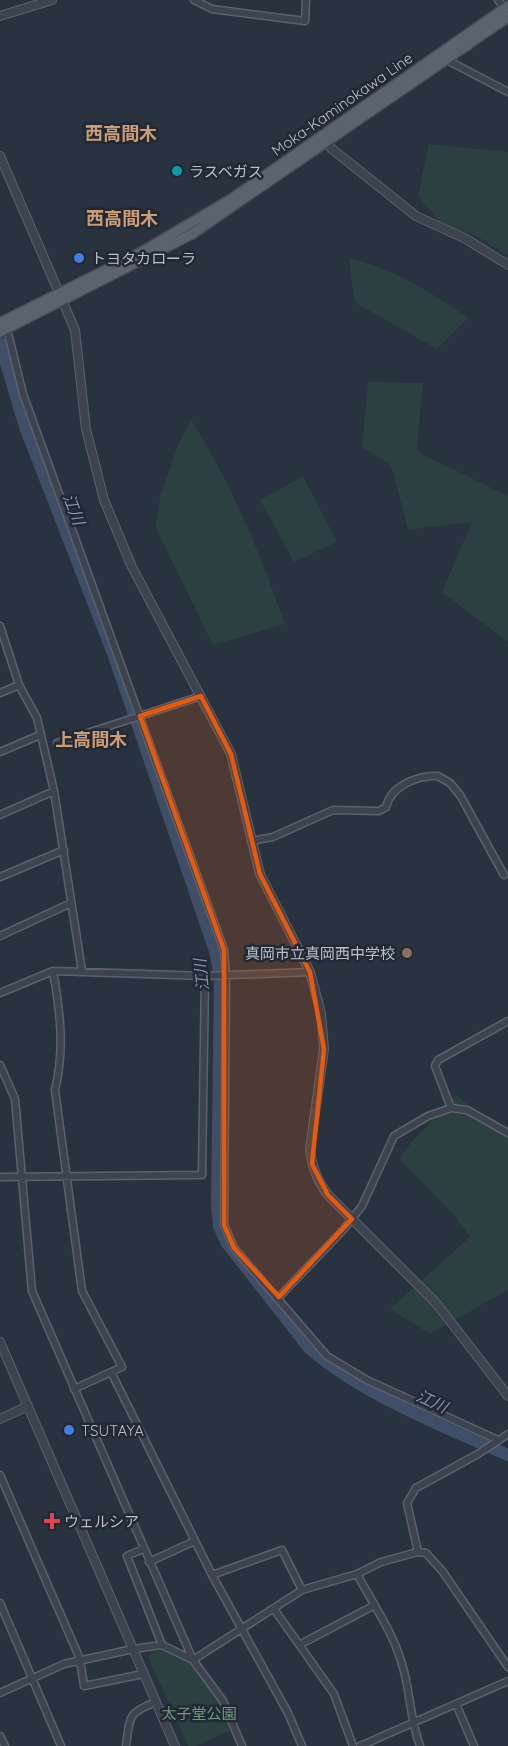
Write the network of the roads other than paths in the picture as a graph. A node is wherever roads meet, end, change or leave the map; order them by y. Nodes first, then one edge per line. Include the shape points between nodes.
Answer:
1 (52, 0) edge
2 (194, 0) edge
3 (306, 0) edge
4 (498, 0) edge
5 (507, 11) edge
6 (0, 16) edge
7 (447, 60) junction
8 (508, 92) edge
9 (324, 140) junction
10 (0, 156) edge
11 (508, 266) edge
12 (62, 296) junction
13 (2, 328) edge
14 (0, 627) edge
15 (1, 635) edge
16 (19, 685) junction
17 (0, 693) edge
18 (201, 696) junction
19 (139, 717) junction
20 (40, 735) junction
21 (57, 744) dead end
22 (0, 752) edge
23 (54, 791) junction
24 (0, 815) edge
25 (251, 842) junction
26 (64, 850) junction
27 (504, 875) dead end
28 (0, 876) edge
29 (71, 903) junction
30 (0, 936) edge
31 (53, 971) junction
32 (82, 971) junction
33 (310, 972) junction
34 (205, 976) junction
35 (226, 976) junction
36 (0, 993) edge
37 (508, 1021) edge
38 (0, 1065) edge
39 (451, 1108) junction
40 (508, 1132) edge
41 (0, 1177) edge
42 (21, 1177) junction
43 (69, 1177) junction
44 (352, 1219) junction
45 (279, 1297) junction
46 (0, 1342) edge
47 (111, 1372) junction
48 (74, 1389) junction
49 (508, 1396) edge
50 (28, 1406) junction
51 (0, 1419) edge
52 (508, 1434) edge
53 (498, 1440) junction
54 (1, 1480) edge
55 (195, 1540) junction
56 (143, 1549) junction
57 (418, 1551) junction
58 (149, 1562) junction
59 (357, 1574) junction
60 (212, 1575) junction
61 (302, 1590) junction
62 (0, 1603) edge
63 (373, 1606) junction
64 (274, 1609) junction
65 (242, 1631) junction
66 (301, 1644) junction
67 (162, 1645) junction
68 (133, 1649) junction
69 (80, 1659) junction
70 (193, 1660) junction
71 (508, 1667) edge
72 (143, 1674) junction
73 (32, 1678) junction
74 (508, 1681) edge
75 (0, 1693) edge
76 (156, 1702) junction
77 (456, 1704) junction
78 (411, 1724) junction
79 (0, 1736) edge
80 (4, 1746) edge
81 (61, 1746) edge
82 (126, 1746) edge
83 (175, 1746) edge
84 (242, 1746) edge
85 (302, 1746) edge
86 (353, 1746) edge
87 (360, 1746) edge
88 (420, 1746) edge
89 (474, 1746) edge

1 - 6 street
2 - 3 street via 212,9 305,21
4 - 5 street
5 - 7 main road, Moka-Kaminokawa Line
5 - 9 main road, Moka-Kaminokawa Line
7 - 8 street
7 - 9 main road, Moka-Kaminokawa Line
9 - 11 street via 416,216 466,239
9 - 12 main road, Moka-Kaminokawa Line via 188,227
10 - 12 street
12 - 13 main road, Moka-Kaminokawa Line
12 - 18 street via 77,342 86,429 104,500 132,567
13 - 19 street
14 - 15 street
15 - 16 street
16 - 17 street
16 - 20 street via 37,718
18 - 19 street
18 - 25 street via 231,754
19 - 21 street
19 - 35 street via 224,950
20 - 22 street
20 - 23 street
23 - 24 street
23 - 26 street
25 - 27 street via 273,837 333,810 379,811 386,807 393,790 438,776 459,795
25 - 33 street via 270,895
26 - 28 street
26 - 29 street
29 - 30 street
29 - 32 street
31 - 32 street
31 - 36 street
31 - 43 street via 62,1018 55,1089
32 - 34 street
33 - 35 street
33 - 44 street via 321,1013 324,1048 310,1149 312,1164 319,1183
34 - 35 street
34 - 43 street via 202,1174
35 - 45 street via 224,1225 234,1248
37 - 39 street via 438,1060 435,1066
38 - 42 street via 15,1099
39 - 40 street via 467,1110
39 - 44 street via 394,1136 362,1206
41 - 42 street
42 - 43 street
42 - 48 street via 32,1291
43 - 47 street via 82,1291 122,1367
44 - 45 street
44 - 49 street via 436,1303
45 - 53 street via 327,1356 367,1380
46 - 50 street
47 - 48 street
47 - 55 street
48 - 56 street
50 - 51 street
50 - 68 street
52 - 53 street
53 - 57 street via 410,1495 407,1503
54 - 69 street
55 - 58 street
55 - 60 street
56 - 58 street
56 - 67 street via 127,1556
57 - 59 street
57 - 71 street via 426,1553 443,1572
58 - 70 street
59 - 61 street
59 - 63 street
60 - 61 street via 282,1550
60 - 65 street
61 - 64 street
62 - 73 street
63 - 66 street
63 - 78 street via 402,1663
64 - 65 street
64 - 66 street
65 - 70 street
65 - 85 street
66 - 86 street via 334,1694
67 - 68 street
67 - 70 street
68 - 69 street
68 - 72 street
69 - 72 street via 87,1688
69 - 73 street
70 - 84 street via 223,1701
72 - 76 street
73 - 75 street
73 - 81 street
74 - 77 street
76 - 82 street via 130,1715
76 - 83 street
77 - 78 street
77 - 89 street
78 - 87 street
78 - 88 street
79 - 80 street

